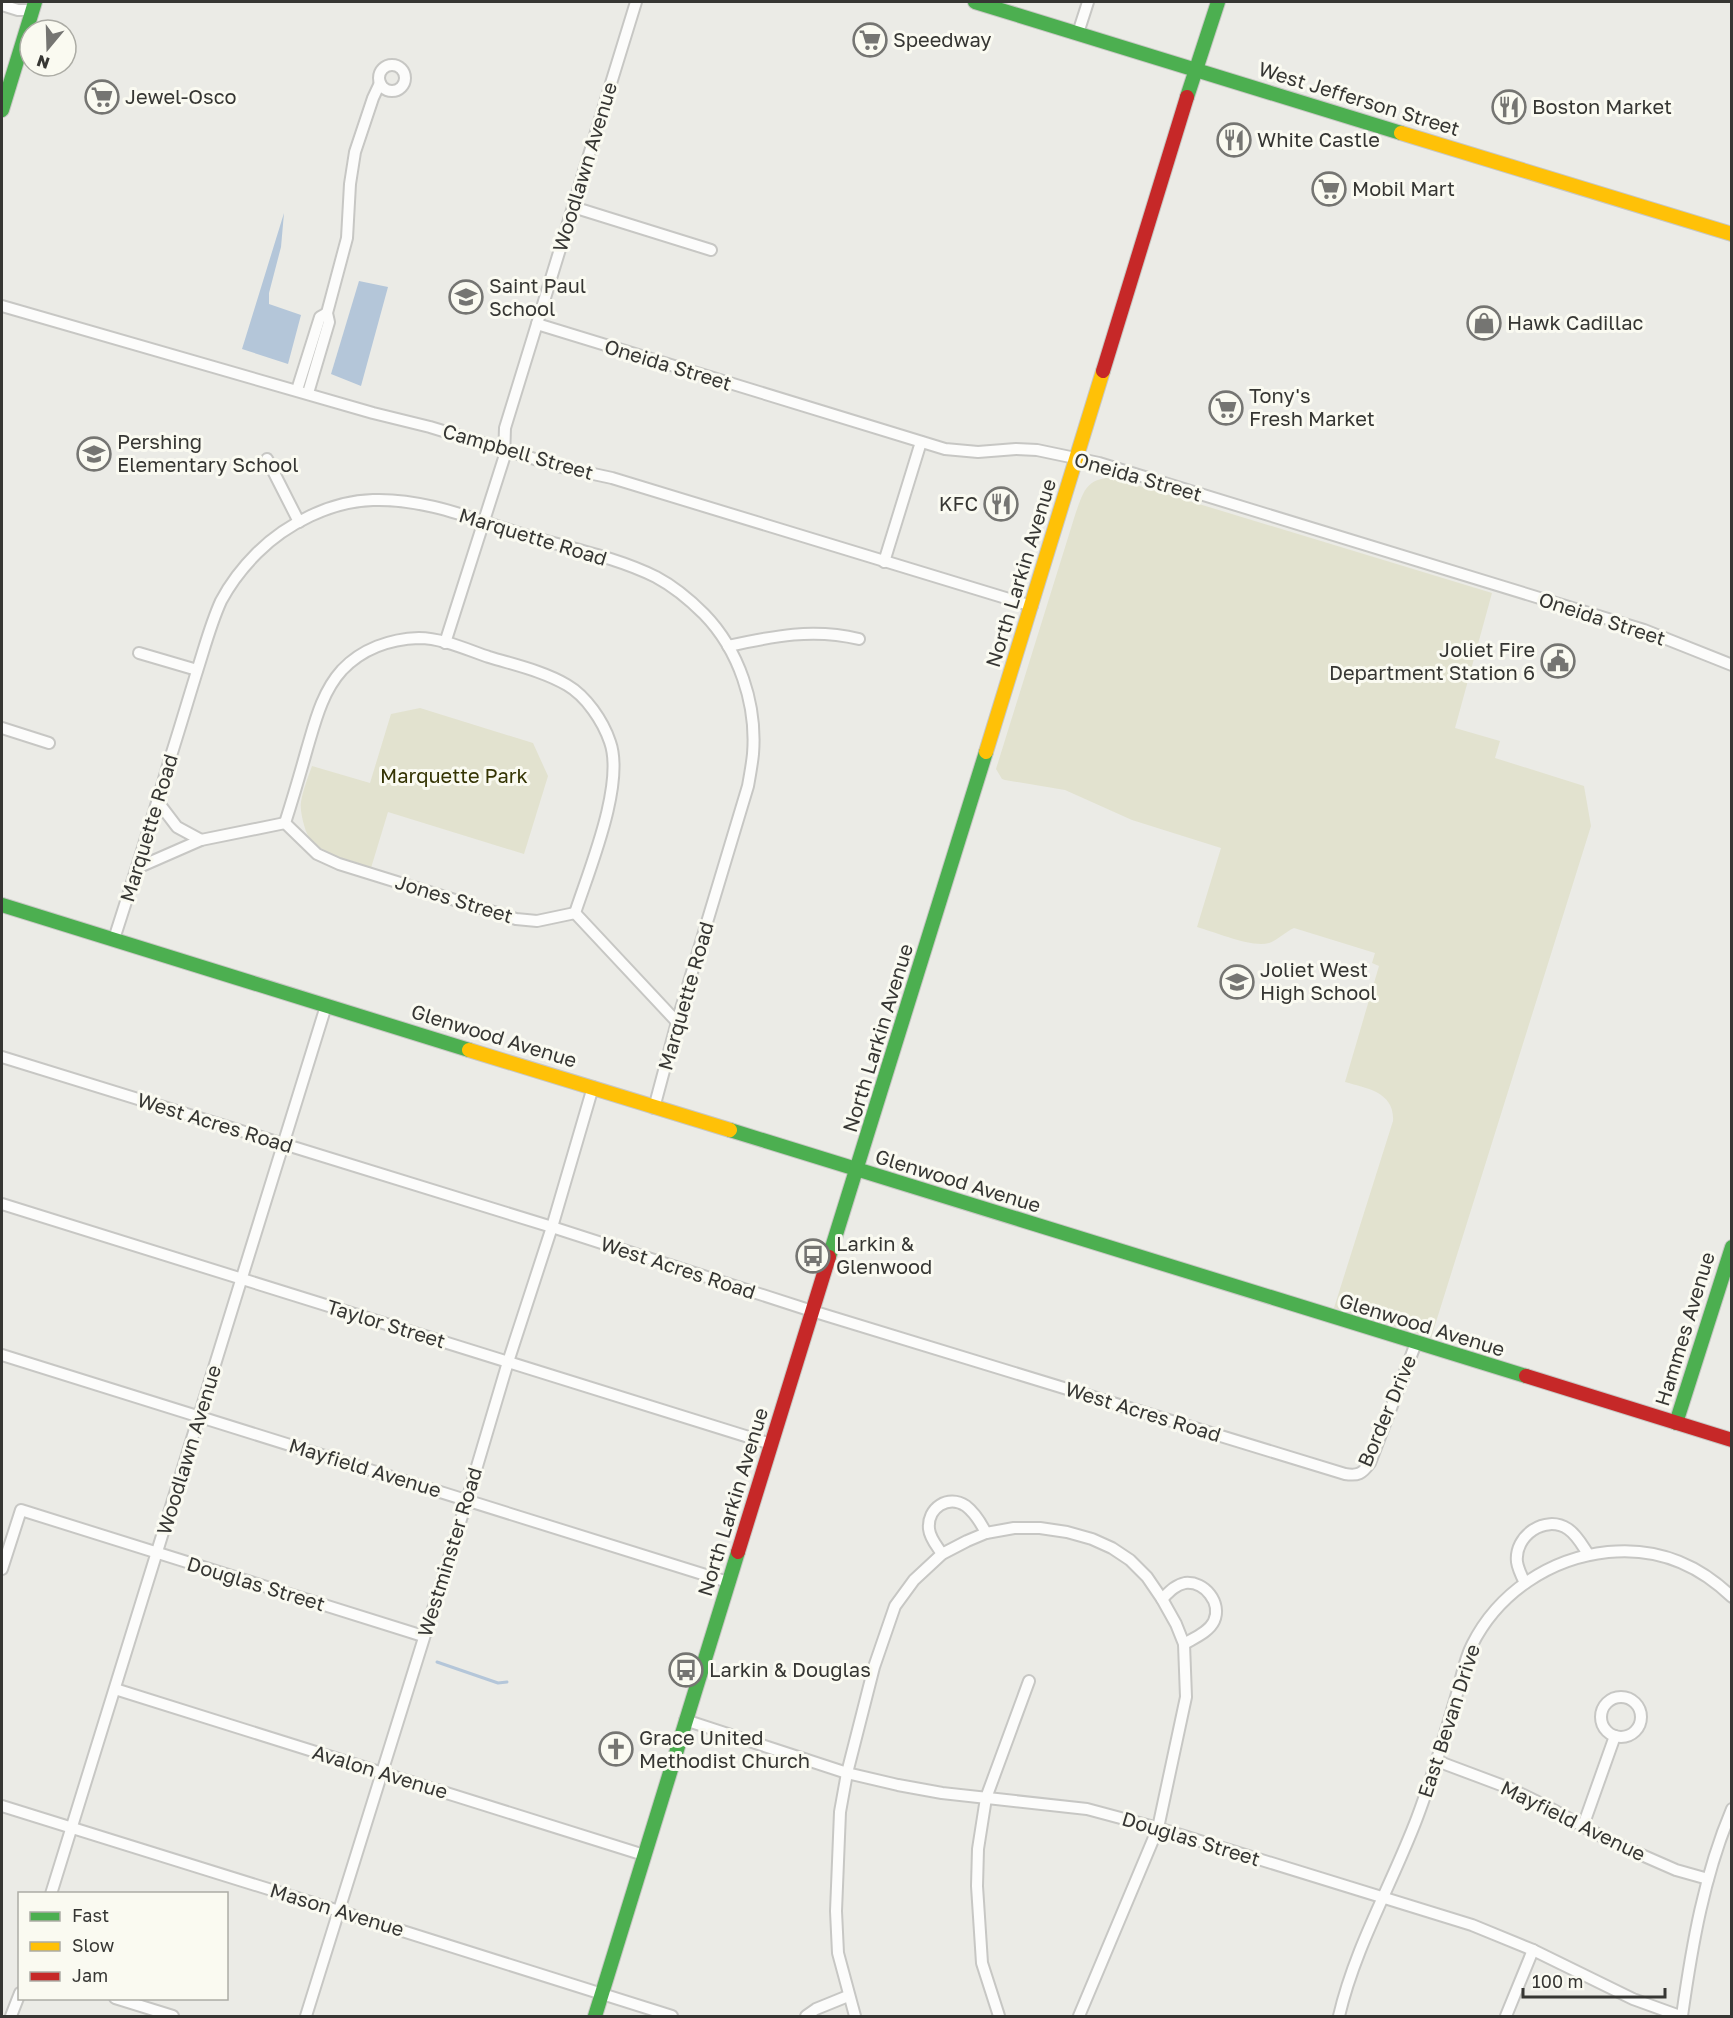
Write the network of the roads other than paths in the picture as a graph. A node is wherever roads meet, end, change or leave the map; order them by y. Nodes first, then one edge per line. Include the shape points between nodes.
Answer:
1 (636, 2) edge
2 (975, 2) edge
3 (1088, 2) edge
4 (1218, 2) edge
5 (2, 5) edge
6 (34, 6) edge
7 (1078, 33) junction
8 (1195, 69) junction
9 (381, 84) dead end
10 (2, 110) edge
11 (573, 207) junction
12 (1731, 234) edge
13 (711, 250) dead end
14 (2, 306) edge
15 (537, 324) junction
16 (302, 392) junction
17 (921, 442) junction
18 (504, 448) junction
19 (1077, 458) junction
20 (267, 459) dead end
21 (299, 522) junction
22 (484, 524) junction
23 (884, 562) junction
24 (1032, 606) junction
25 (859, 639) dead end
26 (445, 643) junction
27 (728, 645) junction
28 (140, 653) dead end
29 (1731, 665) edge
30 (197, 670) junction
31 (2, 728) edge
32 (49, 743) dead end
33 (158, 802) junction
34 (285, 823) junction
35 (201, 840) junction
36 (137, 867) junction
37 (2, 905) edge
38 (575, 913) junction
39 (114, 939) junction
40 (326, 1006) junction
41 (677, 1022) junction
42 (2, 1057) edge
43 (593, 1087) junction
44 (654, 1108) junction
45 (284, 1144) junction
46 (857, 1171) junction
47 (2, 1204) edge
48 (552, 1227) junction
49 (1731, 1246) edge
50 (242, 1278) junction
51 (812, 1311) junction
52 (1416, 1343) junction
53 (2, 1355) edge
54 (508, 1362) junction
55 (200, 1416) junction
56 (1676, 1423) junction
57 (1731, 1440) edge
58 (771, 1444) junction
59 (1356, 1476) joint
60 (467, 1500) junction
61 (986, 1533) junction
62 (156, 1553) junction
63 (942, 1554) junction
64 (1588, 1554) junction
65 (2, 1569) edge
66 (728, 1582) junction
67 (1525, 1584) junction
68 (1731, 1597) edge
69 (1162, 1599) junction
70 (423, 1636) junction
71 (1184, 1644) junction
72 (1029, 1682) dead end
73 (115, 1689) junction
74 (685, 1720) junction
75 (1615, 1736) dead end
76 (1437, 1761) junction
77 (382, 1772) junction
78 (847, 1773) junction
79 (986, 1798) junction
80 (2, 1806) edge
81 (1731, 1809) edge
82 (1583, 1826) junction
83 (71, 1828) junction
84 (1158, 1828) junction
85 (644, 1855) junction
86 (1708, 1879) junction
87 (51, 1892) edge
88 (1382, 1898) junction
89 (339, 1911) junction
90 (1533, 1950) junction
91 (602, 1994) junction
92 (848, 1995) junction
93 (18, 1998) edge
94 (122, 2000) edge
95 (11, 2016) edge
96 (174, 2016) edge
97 (306, 2016) edge
98 (595, 2016) edge
99 (672, 2016) edge
100 (806, 2016) edge
101 (855, 2016) edge
102 (999, 2016) edge
103 (1079, 2016) edge
104 (1339, 2016) edge
105 (1506, 2016) edge
106 (1681, 2016) edge

1 - 11 street, Woodlawn Avenue
2 - 7 main road, West Jefferson Street
3 - 7 street
4 - 8 main road, North Larkin Avenue
5 - 6 street via 18,10
6 - 10 main road
7 - 8 main road, West Jefferson Street
8 - 12 main road, West Jefferson Street
8 - 19 main road, North Larkin Avenue
9 - 16 street via 355,152 347,238 327,313 329,322
11 - 13 street
11 - 15 street, Woodlawn Avenue
14 - 16 street, Campbell Street
15 - 17 street, Oneida Street
15 - 18 street, Woodlawn Avenue via 505,428
16 - 18 street, Campbell Street
17 - 19 street, Oneida Street via 964,452 1027,449
17 - 23 street
18 - 22 street, Woodlawn Avenue
18 - 23 street, Campbell Street
19 - 24 main road, North Larkin Avenue
19 - 29 street, Oneida Street via 1644,630
20 - 21 street
21 - 22 street, Marquette Road via 343,504 371,500 433,506
21 - 30 street, Marquette Road via 257,552 238,575 222,600
22 - 26 street, Woodlawn Avenue
22 - 27 street, Marquette Road via 658,578 705,615
23 - 24 street, Campbell Street
24 - 46 main road, North Larkin Avenue
25 - 27 street via 814,633
26 - 34 street via 422,638 377,645 341,671 319,711
26 - 38 street via 568,685 601,722 611,743 611,798
27 - 41 street, Marquette Road via 748,692 753,754 748,786
28 - 30 street
30 - 33 street, Marquette Road
31 - 32 street
33 - 35 street via 177,827
33 - 36 street, Marquette Road
34 - 35 street
34 - 38 street, Jones Street via 317,854 350,868 516,919 537,921
35 - 36 street
36 - 39 street, Marquette Road
37 - 39 main road, Glenwood Avenue
38 - 41 street
39 - 40 main road, Glenwood Avenue
40 - 43 main road, Glenwood Avenue
40 - 45 street, Woodlawn Avenue
41 - 44 street, Marquette Road
42 - 45 street, West Acres Road
43 - 44 main road, Glenwood Avenue
43 - 48 street, Westminster Road
44 - 46 main road, Glenwood Avenue
45 - 48 street, West Acres Road
45 - 50 street, Woodlawn Avenue
46 - 51 main road, North Larkin Avenue
46 - 52 main road, Glenwood Avenue
47 - 50 street, Taylor Street
48 - 51 street, West Acres Road
48 - 54 street, Westminster Road
49 - 56 main road, Hammes Avenue
50 - 54 street, Taylor Street
50 - 55 street, Woodlawn Avenue
51 - 58 main road, North Larkin Avenue
51 - 59 street, West Acres Road
52 - 56 main road, Glenwood Avenue
52 - 59 street, Border Drive via 1370,1463 1364,1473
53 - 55 street, Mayfield Avenue
54 - 58 street, Taylor Street
54 - 60 street, Westminster Road
55 - 60 street, Mayfield Avenue
55 - 62 street, Woodlawn Avenue
56 - 57 main road, Glenwood Avenue
58 - 66 main road, North Larkin Avenue
60 - 66 street, Mayfield Avenue
60 - 70 street, Westminster Road
61 - 63 street
61 - 63 street via 968,1507 957,1501 945,1502 935,1508 929,1529
61 - 69 street via 1040,1528 1092,1539 1130,1560
62 - 65 street, Douglas Street via 21,1510
62 - 70 street, Douglas Street
62 - 73 street, Woodlawn Avenue
63 - 78 street via 914,1580 895,1606 874,1667
64 - 67 street, East Bevan Drive via 1560,1563
64 - 67 street via 1567,1528 1541,1526 1526,1535 1518,1546 1517,1561
64 - 68 street, East Bevan Drive via 1648,1552 1671,1558 1694,1567
66 - 74 main road, North Larkin Avenue
67 - 76 street, East Bevan Drive via 1484,1622 1470,1648
69 - 71 street
69 - 71 street via 1186,1583 1210,1594 1216,1605 1214,1621 1205,1632
70 - 77 street, Westminster Road
71 - 84 street via 1185,1697
72 - 79 street
73 - 77 street, Avalon Avenue
73 - 83 street, Woodlawn Avenue
74 - 78 street, Douglas Street
74 - 85 main road, North Larkin Avenue
75 - 82 street
76 - 82 street, Mayfield Avenue via 1509,1788
76 - 88 street, East Bevan Drive
77 - 85 street, Avalon Avenue
77 - 89 street, Westminster Road
78 - 79 street, Douglas Street
78 - 92 street via 840,1812 836,1911 838,1953
79 - 84 street, Douglas Street via 1086,1809
79 - 102 street via 978,1849 978,1928 982,1963
80 - 83 street, Mason Avenue
81 - 86 street
82 - 86 street, Mayfield Avenue via 1657,1862
83 - 87 street, Woodlawn Avenue
83 - 89 street, Mason Avenue
84 - 88 street, Douglas Street
84 - 103 street
85 - 91 main road, North Larkin Avenue
86 - 106 street
88 - 90 street, Douglas Street
88 - 104 street, East Bevan Drive
89 - 91 street, Mason Avenue
89 - 97 street, Westminster Road
90 - 105 street
90 - 106 street, Douglas Street via 1633,1999
91 - 98 main road, North Larkin Avenue
91 - 99 street, Mason Avenue
92 - 100 street
92 - 101 street
93 - 95 street
94 - 96 street

